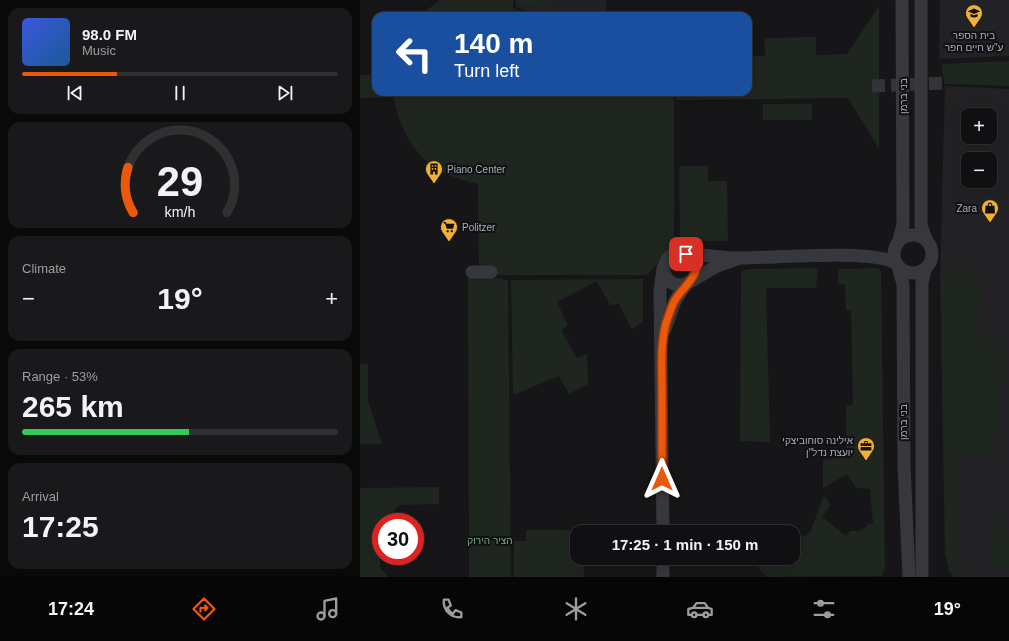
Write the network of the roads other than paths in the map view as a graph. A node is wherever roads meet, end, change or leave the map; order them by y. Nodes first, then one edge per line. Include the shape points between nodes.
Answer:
1 (902, 0) edge
2 (921, 0) edge
3 (926, 239) junction
4 (898, 241) junction
5 (686, 254) junction
6 (847, 256) junction
7 (738, 259) junction
8 (897, 265) junction
9 (663, 268) junction
10 (925, 270) junction
11 (472, 272) dead end
12 (491, 272) dead end
13 (689, 282) junction
14 (662, 347) junction
15 (663, 525) edge
16 (907, 539) junction
17 (663, 565) edge
18 (922, 576) edge
19 (663, 577) edge
20 (904, 577) edge
21 (909, 577) edge

1 - 4 street, בני ברמן via 903,225
2 - 3 street, בני ברמן via 921,225
3 - 4 street via 910,234
3 - 10 street via 932,253
4 - 6 street via 885,250
4 - 8 street via 893,253
5 - 7 street
5 - 9 street via 674,253
5 - 13 street via 696,265 694,276
6 - 7 street
6 - 8 street via 887,258
7 - 13 street via 717,266
8 - 10 street via 903,271 914,273
8 - 16 street, בני ברמן via 903,284
9 - 13 street via 664,274 672,284
9 - 14 street via 660,291
10 - 18 street, בני ברמן via 922,284
11 - 12 street
13 - 14 street via 670,312
14 - 15 street
16 - 20 street
16 - 21 street, בני ברמן
17 - 19 street

